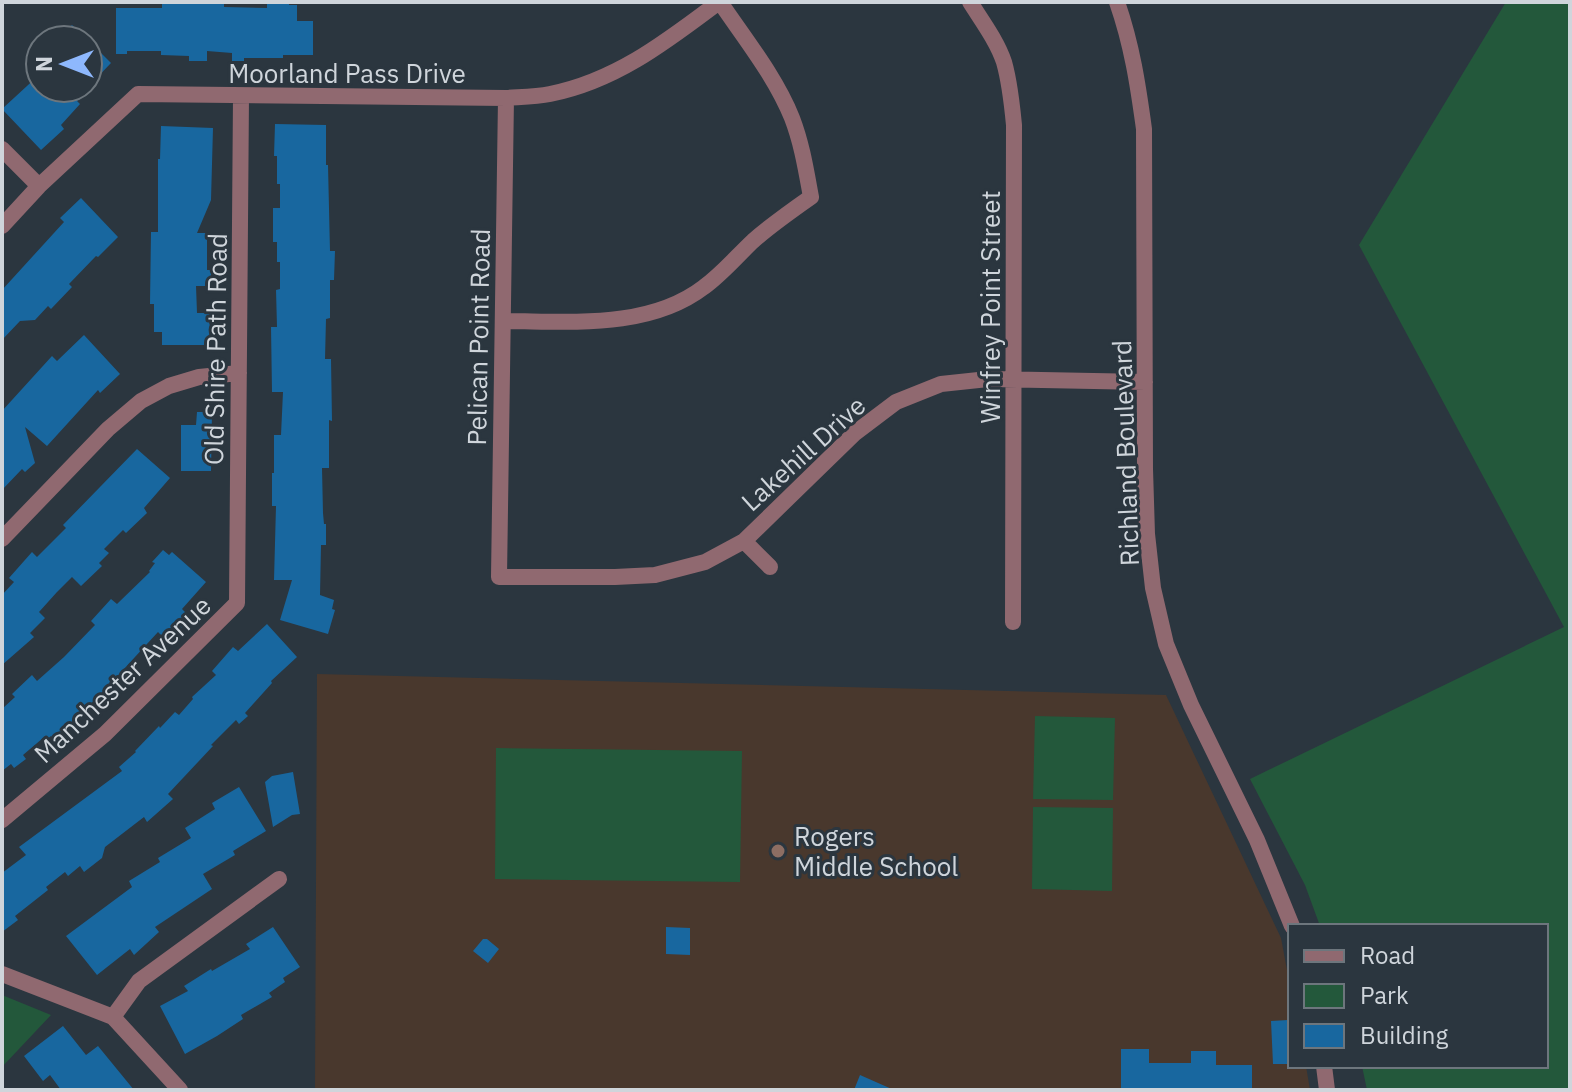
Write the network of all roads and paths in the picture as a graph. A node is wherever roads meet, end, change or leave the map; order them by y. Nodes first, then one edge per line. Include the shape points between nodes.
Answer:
1 (719, 2) edge
2 (970, 2) edge
3 (1117, 2) edge
4 (241, 96) junction
5 (506, 98) junction
6 (2, 149) edge
7 (39, 186) junction
8 (2, 226) edge
9 (503, 321) junction
10 (239, 373) junction
11 (1014, 380) junction
12 (1145, 382) junction
13 (2, 539) edge
14 (744, 541) junction
15 (770, 567) dead end
16 (499, 577) joint
17 (237, 603) joint
18 (1013, 622) dead end
19 (2, 820) edge
20 (279, 879) dead end
21 (1291, 924) edge
22 (2, 974) edge
23 (113, 1017) junction
24 (1324, 1068) edge
25 (180, 1090) edge
26 (1327, 1090) edge

1 - 5 street, Moorland Pass Drive via 660,47 622,68 549,94
1 - 9 street via 791,116 811,197 703,288 674,305 634,317
2 - 11 street, Winfrey Point Street via 1004,61 1011,92
3 - 12 street, Richland Boulevard via 1128,33 1144,129
4 - 5 street, Moorland Pass Drive
4 - 7 street, Moorland Pass Drive via 138,94
4 - 10 street, Old Shire Path Road
5 - 9 street, Pelican Point Road
6 - 7 street
7 - 8 street, Moorland Pass Drive
9 - 16 street, Pelican Point Road
10 - 13 street via 199,377 141,401
10 - 17 street, Old Shire Path Road
11 - 12 street, Lakehill Drive
11 - 14 street, Lakehill Drive via 941,384 896,402 855,433
11 - 18 street, Winfrey Point Street
12 - 21 street, Richland Boulevard via 1147,534 1166,644
14 - 15 street
14 - 16 street, Lakehill Drive via 705,562 655,575
17 - 19 street, Manchester Avenue via 105,734
20 - 23 street via 139,981
22 - 23 street
23 - 25 street
24 - 26 street

